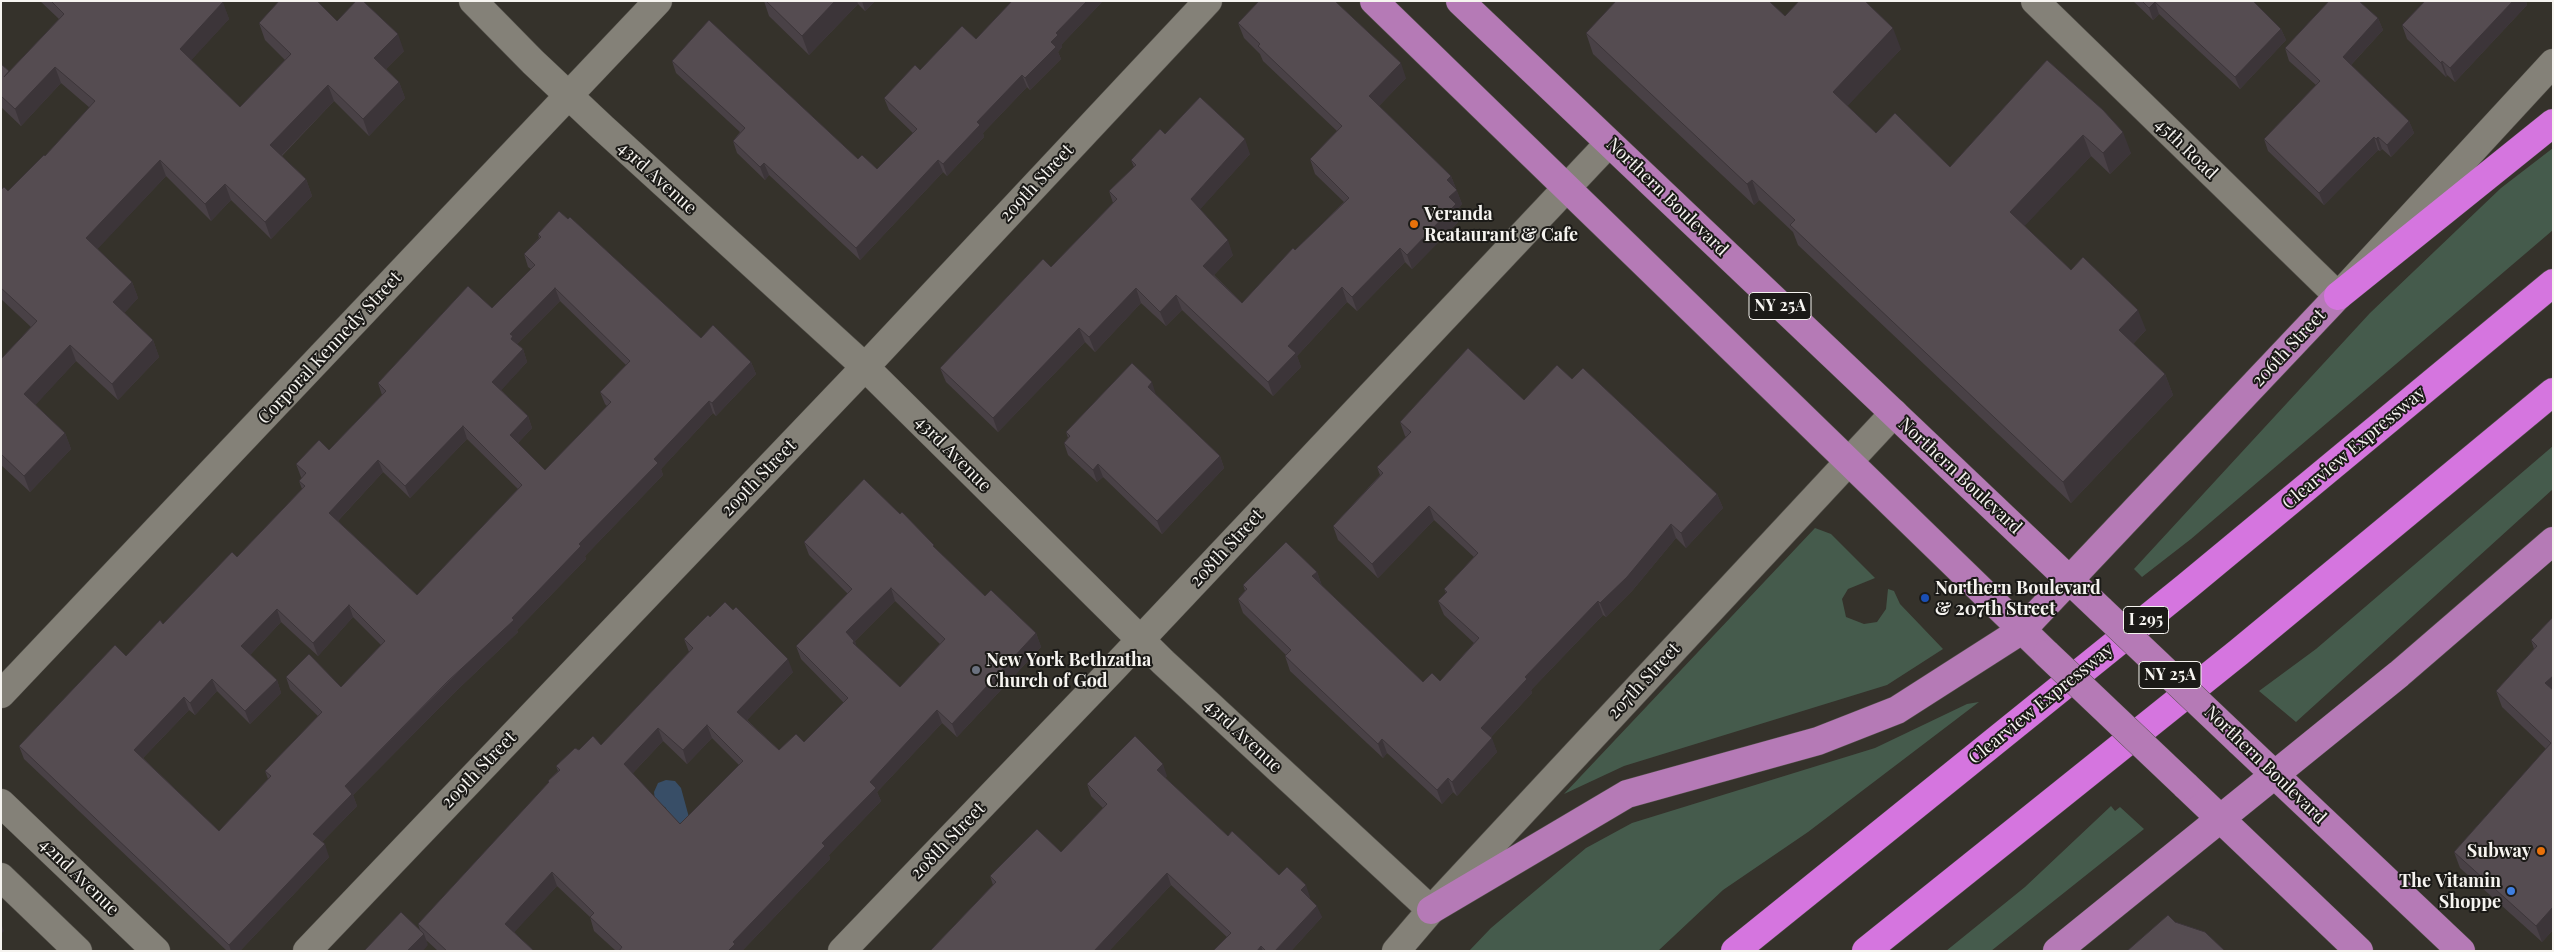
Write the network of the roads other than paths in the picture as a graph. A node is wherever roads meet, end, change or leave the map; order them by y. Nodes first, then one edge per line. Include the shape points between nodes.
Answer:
1 (473, 1) edge
2 (658, 1) edge
3 (1208, 1) edge
4 (1374, 1) edge
5 (1460, 1) edge
6 (2035, 1) edge
7 (2553, 63) edge
8 (569, 95) junction
9 (2553, 123) edge
10 (1609, 143) junction
11 (1567, 188) junction
12 (2553, 283) edge
13 (2338, 296) junction
14 (865, 367) junction
15 (2553, 392) edge
16 (1894, 413) junction
17 (1849, 462) junction
18 (2553, 541) edge
19 (2070, 580) junction
20 (2022, 630) junction
21 (1141, 639) junction
22 (1, 694) edge
23 (2275, 775) junction
24 (1, 802) edge
25 (2220, 819) junction
26 (1, 877) edge
27 (1431, 910) junction
28 (78, 951) edge
29 (156, 951) edge
30 (307, 951) edge
31 (842, 951) edge
32 (1396, 951) edge
33 (1735, 951) edge
34 (1866, 951) edge
35 (2057, 951) edge
36 (2359, 951) edge
37 (2461, 951) edge

1 - 8 street, 43rd Avenue
2 - 8 street, Corporal Kennedy Street
3 - 14 street, 209th Street
4 - 11 main road
5 - 10 main road, Northern Boulevard / NY 25A
6 - 13 street, 45th Road
7 - 13 street, 206th Street
8 - 14 street, 43rd Avenue
8 - 22 street, Corporal Kennedy Street
9 - 13 highway
10 - 11 street, 208th Street
10 - 16 main road, Northern Boulevard / NY 25A
11 - 17 main road
11 - 21 street, 208th Street
12 - 33 highway, Clearview Expressway / I 295 via 2186,588
13 - 19 main road, 206th Street
14 - 21 street, 43rd Avenue
14 - 30 street, 209th Street
15 - 34 highway via 2239,652
16 - 17 street, 207th Street
16 - 19 main road, Northern Boulevard / NY 25A
17 - 20 main road
17 - 27 street, 207th Street
18 - 23 main road via 2399,674
19 - 20 main road, 206th Street
19 - 23 main road, Northern Boulevard / NY 25A, bridge
20 - 25 main road, bridge
20 - 27 main road, 206th Street via 1897,710 1818,741 1627,794
21 - 27 street, 43rd Avenue
21 - 31 street, 208th Street
23 - 25 main road
23 - 37 main road, Northern Boulevard / NY 25A
24 - 29 street, 42nd Avenue
25 - 35 main road
25 - 36 main road
26 - 28 street
27 - 32 street, 207th Street

